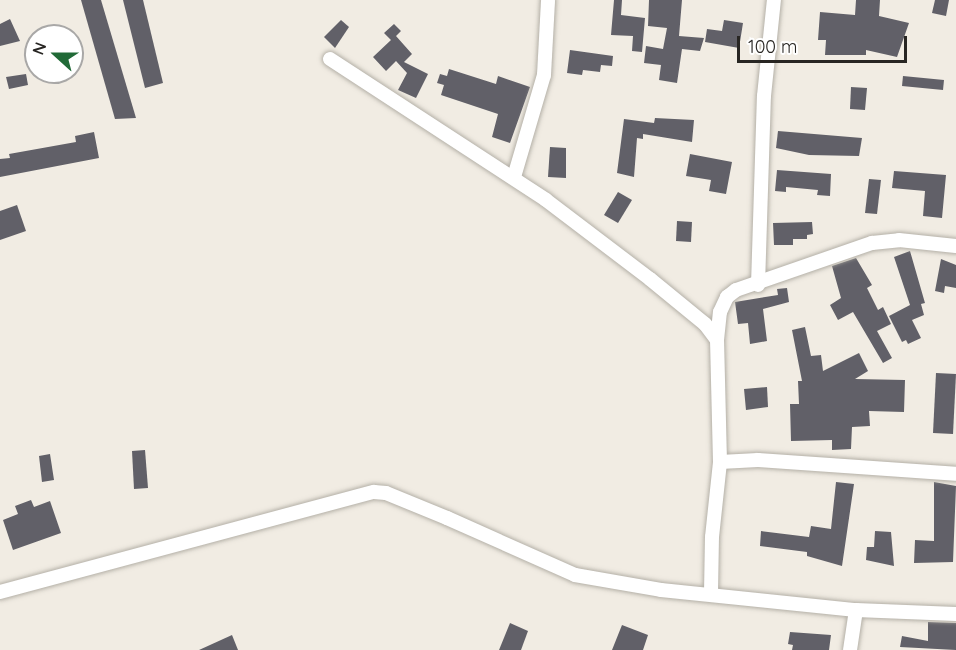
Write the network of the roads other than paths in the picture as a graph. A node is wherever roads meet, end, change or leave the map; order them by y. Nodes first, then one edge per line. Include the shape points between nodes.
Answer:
1 (548, 0) edge
2 (774, 0) edge
3 (330, 59) dead end
4 (514, 177) junction
5 (956, 246) edge
6 (758, 285) junction
7 (717, 340) junction
8 (720, 462) junction
9 (956, 474) edge
10 (0, 592) edge
11 (711, 593) junction
12 (856, 610) junction
13 (956, 614) edge
14 (850, 650) edge

1 - 4 street via 544,75
2 - 6 street via 764,96
3 - 4 street
4 - 7 street via 650,279 705,324
5 - 6 street via 899,240 872,243
6 - 7 street via 727,297 720,312
7 - 8 street
8 - 9 street via 758,460
8 - 11 street
10 - 11 street via 374,492 416,506 575,575 651,589
11 - 12 street
12 - 13 street
12 - 14 street

